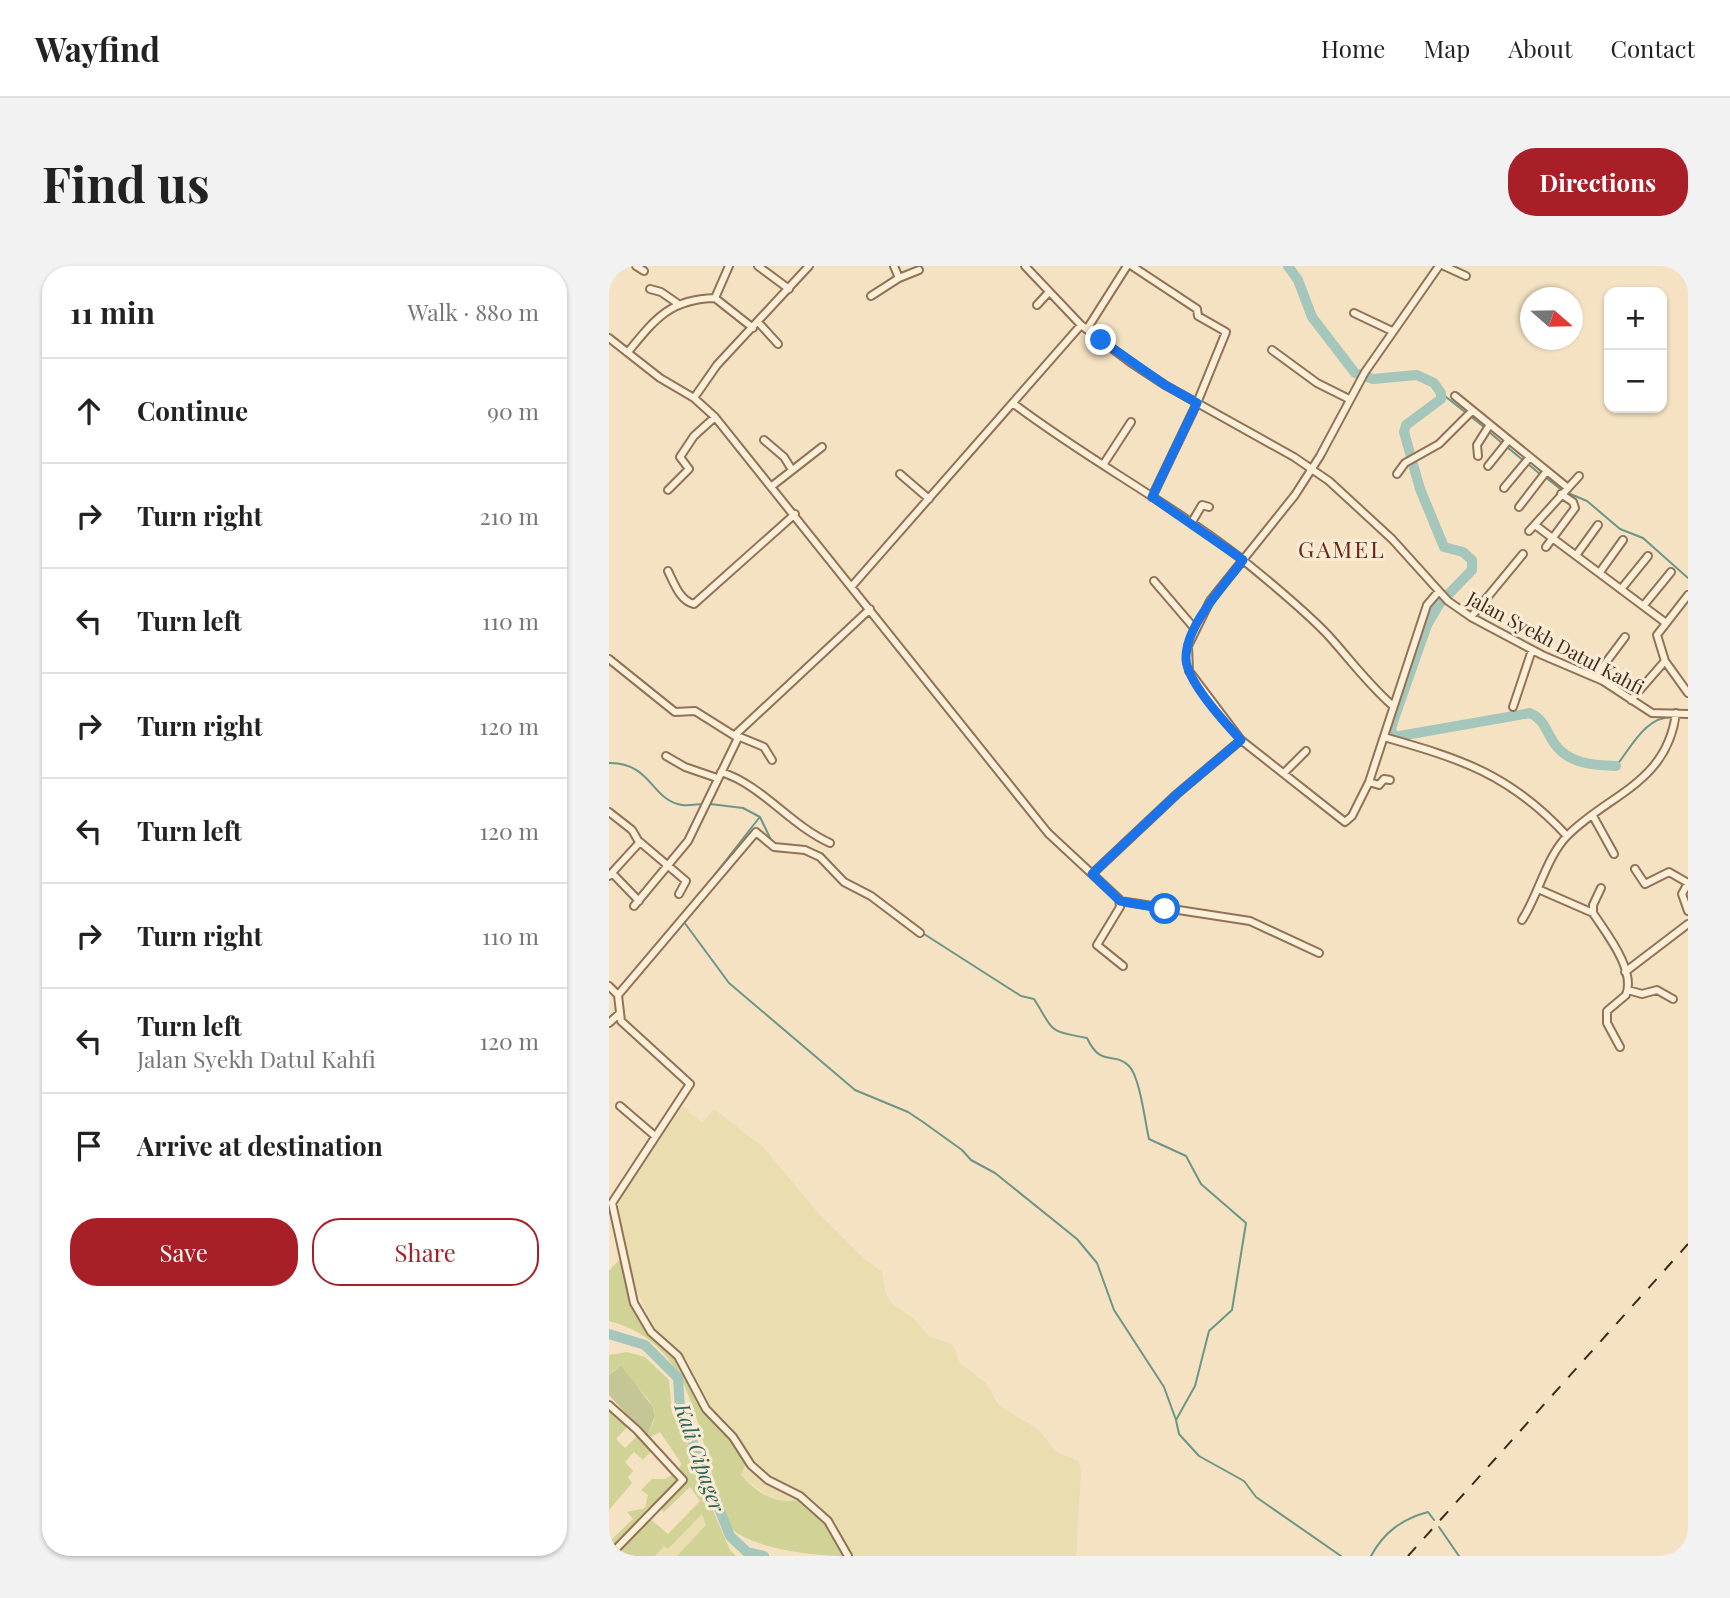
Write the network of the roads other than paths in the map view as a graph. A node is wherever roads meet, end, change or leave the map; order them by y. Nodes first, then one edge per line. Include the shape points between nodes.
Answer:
1 (636, 266) edge
2 (729, 266) edge
3 (758, 266) edge
4 (809, 266) edge
5 (894, 266) edge
6 (1025, 266) edge
7 (1130, 266) edge
8 (1439, 266) edge
9 (1444, 266) edge
10 (919, 270) dead end
11 (644, 271) dead end
12 (1466, 276) dead end
13 (899, 278) junction
14 (650, 289) dead end
15 (789, 289) junction
16 (1049, 292) junction
17 (871, 296) dead end
18 (715, 299) junction
19 (677, 303) junction
20 (1037, 305) dead end
21 (1354, 313) dead end
22 (758, 322) junction
23 (1084, 327) junction
24 (753, 328) junction
25 (1392, 331) junction
26 (609, 338) edge
27 (778, 344) dead end
28 (1272, 350) dead end
29 (628, 352) junction
30 (1455, 396) dead end
31 (694, 398) junction
32 (1349, 398) junction
33 (1197, 403) junction
34 (1014, 404) junction
35 (1470, 413) junction
36 (715, 417) junction
37 (1131, 422) dead end
38 (1487, 429) junction
39 (764, 440) dead end
40 (1505, 445) junction
41 (822, 447) dead end
42 (1478, 456) dead end
43 (1171, 460) junction
44 (1527, 460) junction
45 (1103, 464) junction
46 (1178, 466) dead end
47 (1488, 466) dead end
48 (1312, 469) junction
49 (792, 470) junction
50 (900, 474) dead end
51 (1397, 474) dead end
52 (1544, 475) junction
53 (1579, 476) dead end
54 (772, 485) junction
55 (1504, 488) dead end
56 (668, 490) dead end
57 (1565, 491) junction
58 (1152, 497) junction
59 (929, 499) junction
60 (1209, 507) dead end
61 (1519, 507) dead end
62 (795, 514) junction
63 (1192, 522) junction
64 (1535, 524) junction
65 (1598, 525) dead end
66 (1529, 531) dead end
67 (1554, 537) junction
68 (1623, 540) dead end
69 (1546, 547) dead end
70 (1523, 554) dead end
71 (1577, 554) junction
72 (1648, 556) dead end
73 (1243, 560) junction
74 (668, 571) dead end
75 (1599, 572) junction
76 (1671, 572) dead end
77 (1154, 581) dead end
78 (852, 586) junction
79 (1622, 588) junction
80 (1439, 591) junction
81 (1688, 595) edge
82 (1644, 605) junction
83 (870, 609) junction
84 (1471, 617) junction
85 (1666, 622) junction
86 (1195, 629) junction
87 (1625, 637) dead end
88 (1532, 650) junction
89 (1665, 661) junction
90 (610, 663) edge
91 (1595, 677) junction
92 (1688, 693) edge
93 (1631, 700) junction
94 (1392, 705) junction
95 (1513, 707) dead end
96 (1688, 713) edge
97 (1675, 716) junction
98 (735, 735) junction
99 (1384, 737) junction
100 (1241, 740) junction
101 (1306, 751) dead end
102 (666, 756) dead end
103 (772, 760) dead end
104 (1285, 774) junction
105 (719, 775) junction
106 (1390, 780) dead end
107 (1369, 782) junction
108 (609, 812) edge
109 (1593, 816) junction
110 (1567, 836) junction
111 (639, 842) junction
112 (830, 843) dead end
113 (1613, 854) dead end
114 (669, 865) junction
115 (1635, 869) dead end
116 (1092, 874) junction
117 (611, 875) edge
118 (1687, 884) edge
119 (1601, 888) dead end
120 (1538, 889) junction
121 (679, 894) dead end
122 (1120, 901) junction
123 (1688, 911) edge
124 (1593, 913) junction
125 (1522, 920) dead end
126 (1688, 924) edge
127 (920, 933) dead end
128 (1319, 953) dead end
129 (1123, 966) dead end
130 (1625, 972) junction
131 (609, 986) edge
132 (1628, 990) junction
133 (618, 995) junction
134 (1673, 999) dead end
135 (619, 1014) junction
136 (609, 1023) edge
137 (1620, 1046) dead end
138 (620, 1105) dead end
139 (655, 1136) junction
140 (610, 1203) edge
141 (611, 1213) edge
142 (609, 1405) edge
143 (613, 1552) edge
144 (848, 1556) edge

1 - 11 street
2 - 18 street
3 - 15 street
4 - 15 street
5 - 13 street
6 - 16 street, Jalan Syekh Datul Kahfi
7 - 23 street
7 - 33 street via 1226,331
8 - 25 street
9 - 12 street
10 - 13 street
13 - 17 street
14 - 19 street
15 - 22 street
16 - 20 street
16 - 23 street, Jalan Syekh Datul Kahfi
18 - 19 street
18 - 24 street
19 - 29 street via 650,325
21 - 25 street
22 - 24 street
22 - 27 street
23 - 33 street, Jalan Syekh Datul Kahfi via 1146,373
23 - 34 street
24 - 31 street via 717,365
25 - 32 street
26 - 29 street
28 - 32 street via 1317,383
29 - 31 street
30 - 35 street
31 - 36 street
32 - 48 street
33 - 43 street
33 - 48 street, Jalan Syekh Datul Kahfi
34 - 45 street
34 - 59 street
35 - 38 street
35 - 51 street via 1439,444
36 - 54 street
36 - 56 street via 683,449 680,457 689,469
37 - 45 street
38 - 40 street
38 - 42 street via 1477,445
39 - 49 street
40 - 44 street
40 - 47 street
41 - 49 street
43 - 46 street
43 - 58 street
44 - 52 street
44 - 55 street
45 - 58 street
48 - 73 street
48 - 80 street, Jalan Syekh Datul Kahfi via 1357,505
49 - 54 street
50 - 59 street
52 - 57 street
52 - 61 street
53 - 57 street
54 - 62 street
57 - 64 street
57 - 67 street via 1575,508
58 - 63 street
59 - 78 street
60 - 63 street via 1202,505
62 - 74 street via 693,605 677,590
62 - 78 street
63 - 73 street
64 - 66 street
64 - 67 street
65 - 71 street
67 - 69 street
67 - 71 street
68 - 75 street
70 - 84 street
71 - 75 street
72 - 79 street
73 - 86 street via 1210,601
73 - 94 street via 1328,636
75 - 79 street
76 - 82 street
77 - 86 street
78 - 83 street
79 - 82 street
80 - 84 street, Jalan Syekh Datul Kahfi
80 - 94 street via 1427,605
81 - 85 street
82 - 85 street
83 - 98 street
83 - 116 street via 1048,834
84 - 88 street, Jalan Syekh Datul Kahfi
85 - 89 street via 1656,638
86 - 100 street via 1188,646 1189,671
87 - 91 street
88 - 91 street, Jalan Syekh Datul Kahfi
88 - 95 street
89 - 92 street
89 - 93 street
90 - 98 street via 673,711 695,711
91 - 93 street, Jalan Syekh Datul Kahfi
93 - 97 street, Jalan Syekh Datul Kahfi via 1652,713
94 - 99 street
96 - 97 street, Jalan Syekh Datul Kahfi
97 - 109 street via 1651,769 1636,786
98 - 103 street via 764,747
98 - 105 street via 737,742
99 - 107 street
99 - 110 street via 1429,748 1486,772
100 - 104 street
100 - 116 street
101 - 104 street
102 - 105 street via 685,767
104 - 107 street via 1345,822
105 - 112 street via 740,779
105 - 114 street via 688,841
106 - 107 street via 1379,785
108 - 111 street via 632,830
109 - 110 street
109 - 113 street
110 - 120 street
111 - 114 street
111 - 117 street
114 - 117 street via 636,903
114 - 121 street via 685,881
115 - 118 street via 1645,884 1670,872
116 - 122 street
118 - 123 street via 1682,894
119 - 124 street
120 - 124 street
120 - 125 street
122 - 128 street via 1250,921
122 - 129 street via 1097,945
124 - 130 street
126 - 130 street
127 - 133 street via 844,882 820,857 805,850 774,847 757,832
130 - 132 street
131 - 133 street
132 - 134 street via 1642,994 1657,990
132 - 137 street via 1607,1010 1607,1023
133 - 135 street
135 - 136 street
135 - 139 street via 624,1024 690,1084
138 - 139 street
139 - 140 street
140 - 141 street
141 - 144 street via 634,1299 652,1332 678,1356 706,1409 733,1437 745,1458 831,1524
142 - 143 street via 683,1480

